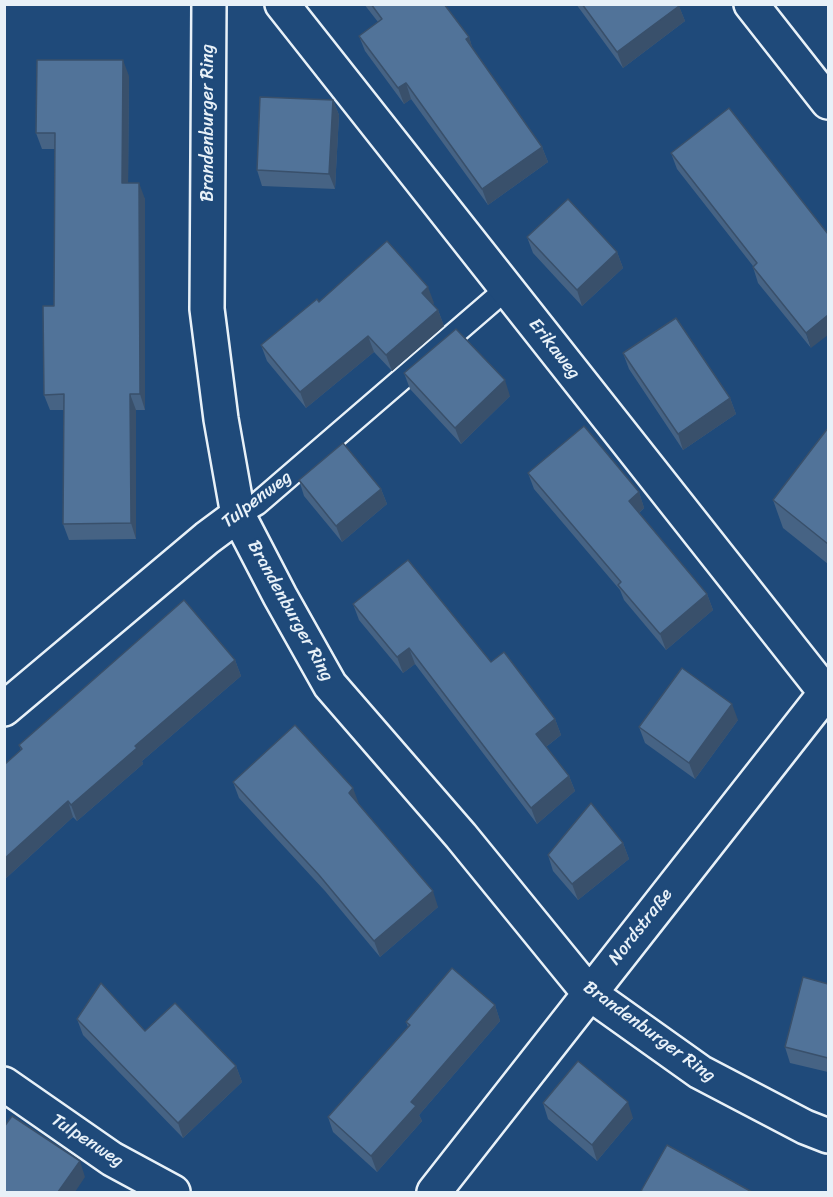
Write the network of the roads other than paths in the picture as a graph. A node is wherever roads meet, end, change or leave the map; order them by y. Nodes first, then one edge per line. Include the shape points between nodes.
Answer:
1 (209, 4) edge
2 (282, 4) edge
3 (751, 4) edge
4 (828, 102) edge
5 (505, 286) junction
6 (238, 515) junction
7 (827, 692) edge
8 (4, 710) edge
9 (589, 993) junction
10 (4, 1084) edge
11 (828, 1136) edge
12 (173, 1192) edge
13 (434, 1192) edge

1 - 6 street, Brandenburger Ring via 207,309
2 - 5 street, Erikaweg
3 - 4 street
5 - 6 lane, Tulpenweg via 257,504
5 - 7 street, Erikaweg
6 - 8 street, Tulpenweg
6 - 9 street, Brandenburger Ring via 330,685 461,836
7 - 9 street, Nordstraße
9 - 11 street, Brandenburger Ring via 700,1072
9 - 13 street, Nordstraße
10 - 12 street, Tulpenweg via 112,1159

